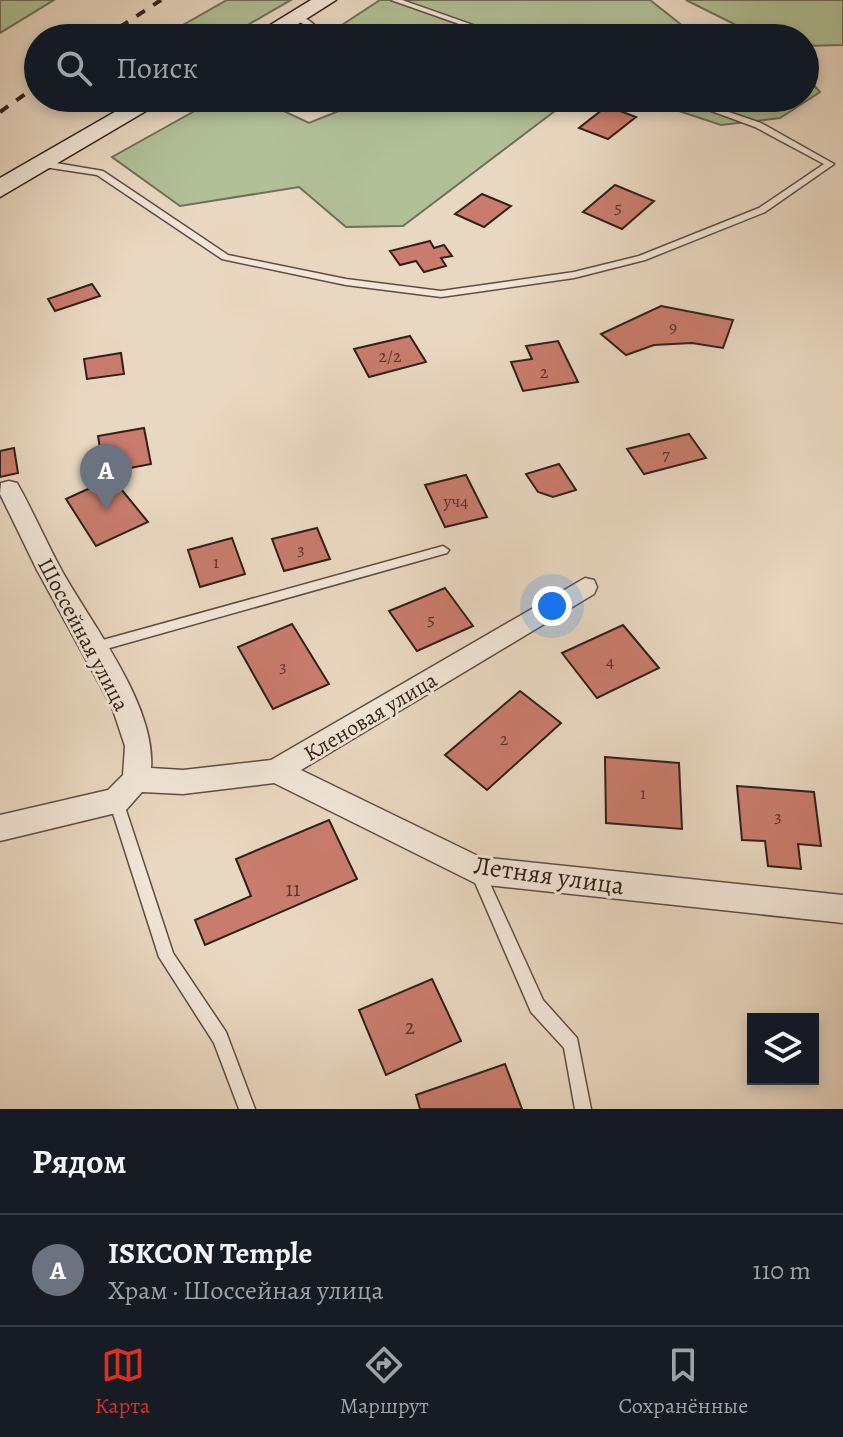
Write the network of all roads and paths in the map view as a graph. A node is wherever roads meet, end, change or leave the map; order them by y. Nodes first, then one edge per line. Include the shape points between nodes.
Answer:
1 (326, 0) edge
2 (395, 0) edge
3 (297, 17) junction
4 (285, 24) edge
5 (310, 24) edge
6 (465, 24) edge
7 (132, 112) edge
8 (720, 112) edge
9 (44, 164) junction
10 (0, 189) edge
11 (9, 489) dead end
12 (443, 550) dead end
13 (585, 587) dead end
14 (92, 648) junction
15 (276, 771) junction
16 (136, 780) junction
17 (116, 801) junction
18 (0, 828) edge
19 (477, 870) junction
20 (843, 909) edge
21 (247, 1109) edge
22 (583, 1109) edge

1 - 3 main road
2 - 6 lane
3 - 4 main road
3 - 5 lane
7 - 9 main road
8 - 9 lane via 758,125 830,164 762,210 642,258 574,275 441,294 346,282 225,257 100,173
9 - 10 main road
11 - 14 street, Шоссейная улица
12 - 14 lane
13 - 15 street, Кленовая улица
14 - 16 street, Шоссейная улица via 125,705 139,746
15 - 16 street, Кленовая улица via 183,782
15 - 19 street, Летняя улица
16 - 17 street
17 - 18 street
17 - 21 lane via 167,957 220,1038
19 - 20 street, Летняя улица
19 - 22 lane via 537,1006 571,1044

